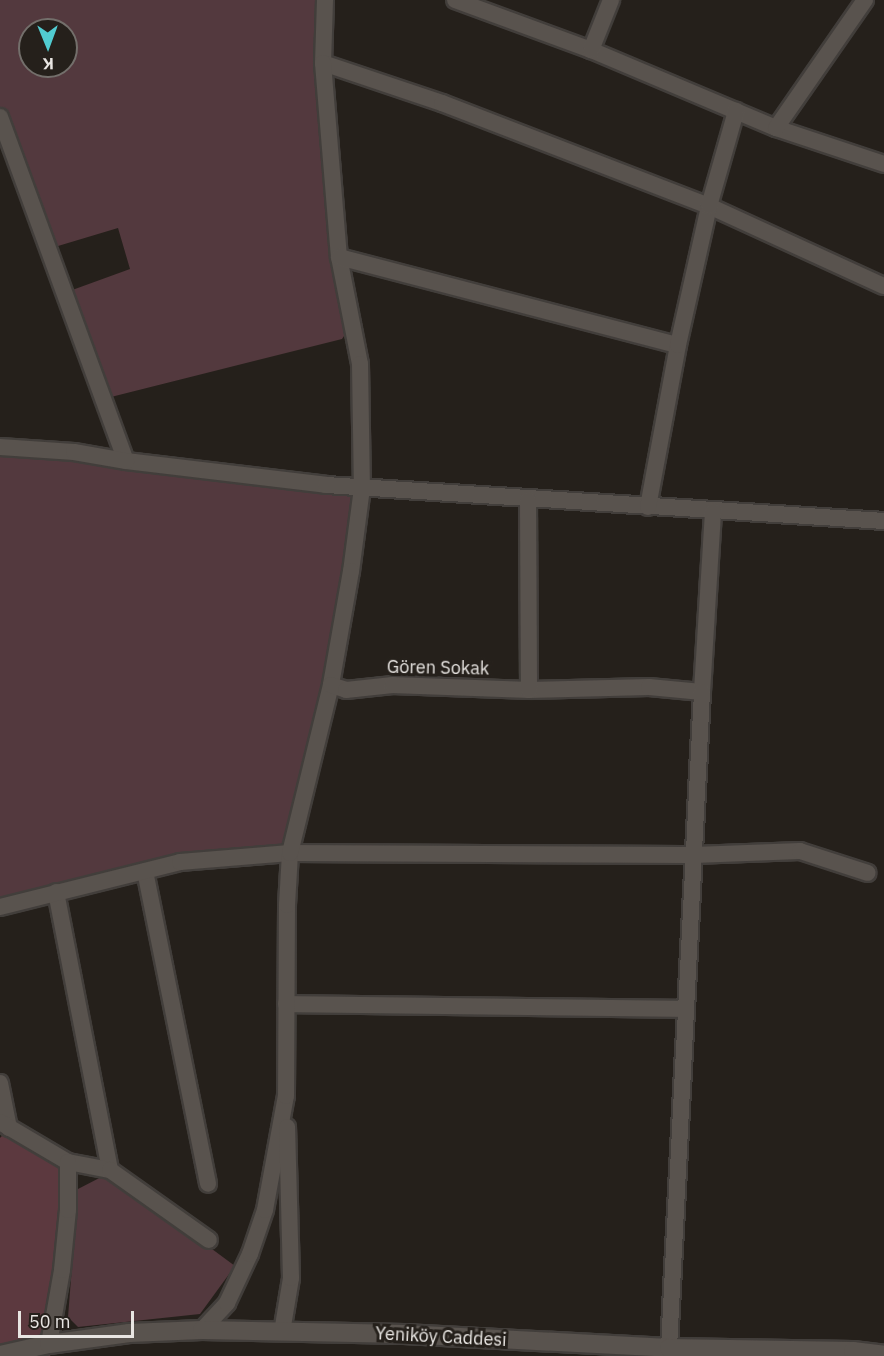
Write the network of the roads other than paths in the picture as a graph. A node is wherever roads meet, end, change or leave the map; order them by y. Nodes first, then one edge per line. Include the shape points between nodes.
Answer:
1 (325, 0) edge
2 (455, 0) edge
3 (611, 0) edge
4 (865, 0) edge
5 (591, 50) junction
6 (323, 63) junction
7 (736, 111) junction
8 (0, 117) edge
9 (776, 128) junction
10 (884, 164) edge
11 (709, 206) junction
12 (339, 257) junction
13 (884, 286) edge
14 (678, 345) junction
15 (0, 447) edge
16 (126, 461) junction
17 (362, 488) junction
18 (528, 500) junction
19 (648, 507) junction
20 (713, 511) junction
21 (884, 521) edge
22 (331, 685) junction
23 (529, 690) junction
24 (702, 692) junction
25 (290, 853) junction
26 (694, 855) junction
27 (146, 871) junction
28 (868, 873) dead end
29 (56, 892) junction
30 (0, 907) edge
31 (286, 1004) junction
32 (686, 1009) junction
33 (0, 1083) edge
34 (286, 1096) junction
35 (3, 1129) edge
36 (68, 1162) junction
37 (110, 1170) junction
38 (208, 1184) dead end
39 (209, 1240) dead end
40 (202, 1330) junction
41 (282, 1332) junction
42 (61, 1347) edge
43 (669, 1348) junction
44 (0, 1355) edge
45 (884, 1355) edge

1 - 6 street
2 - 5 street
3 - 5 street
4 - 9 street
5 - 7 street
6 - 11 street via 442,103
6 - 12 street
7 - 9 street
7 - 11 street
8 - 16 street
9 - 10 street
11 - 13 street
11 - 14 street
12 - 14 street
12 - 17 street via 360,364
14 - 19 street
15 - 16 street via 74,452
16 - 17 street
17 - 18 street
17 - 22 street
18 - 19 street
18 - 23 street
19 - 20 street
20 - 21 street
20 - 24 street
22 - 23 street, Gören Sokak via 346,690 393,685
22 - 25 street
23 - 24 street, Gören Sokak via 649,687
24 - 26 street
25 - 26 street
25 - 27 street via 180,862
25 - 31 street
26 - 28 street via 801,851
26 - 32 street
27 - 29 street
27 - 38 street
29 - 30 street
29 - 37 street
31 - 32 street
31 - 34 street
32 - 43 street
33 - 35 street
34 - 40 street via 265,1210 250,1254 227,1303
34 - 41 street via 291,1278
35 - 36 street
36 - 37 street
36 - 42 street
37 - 39 street
40 - 41 street, Yeniköy Caddesi
40 - 42 street, Yeniköy Caddesi via 129,1333
41 - 43 street, Yeniköy Caddesi via 404,1334
42 - 44 street, Yeniköy Caddesi
43 - 45 street, Yeniköy Caddesi

